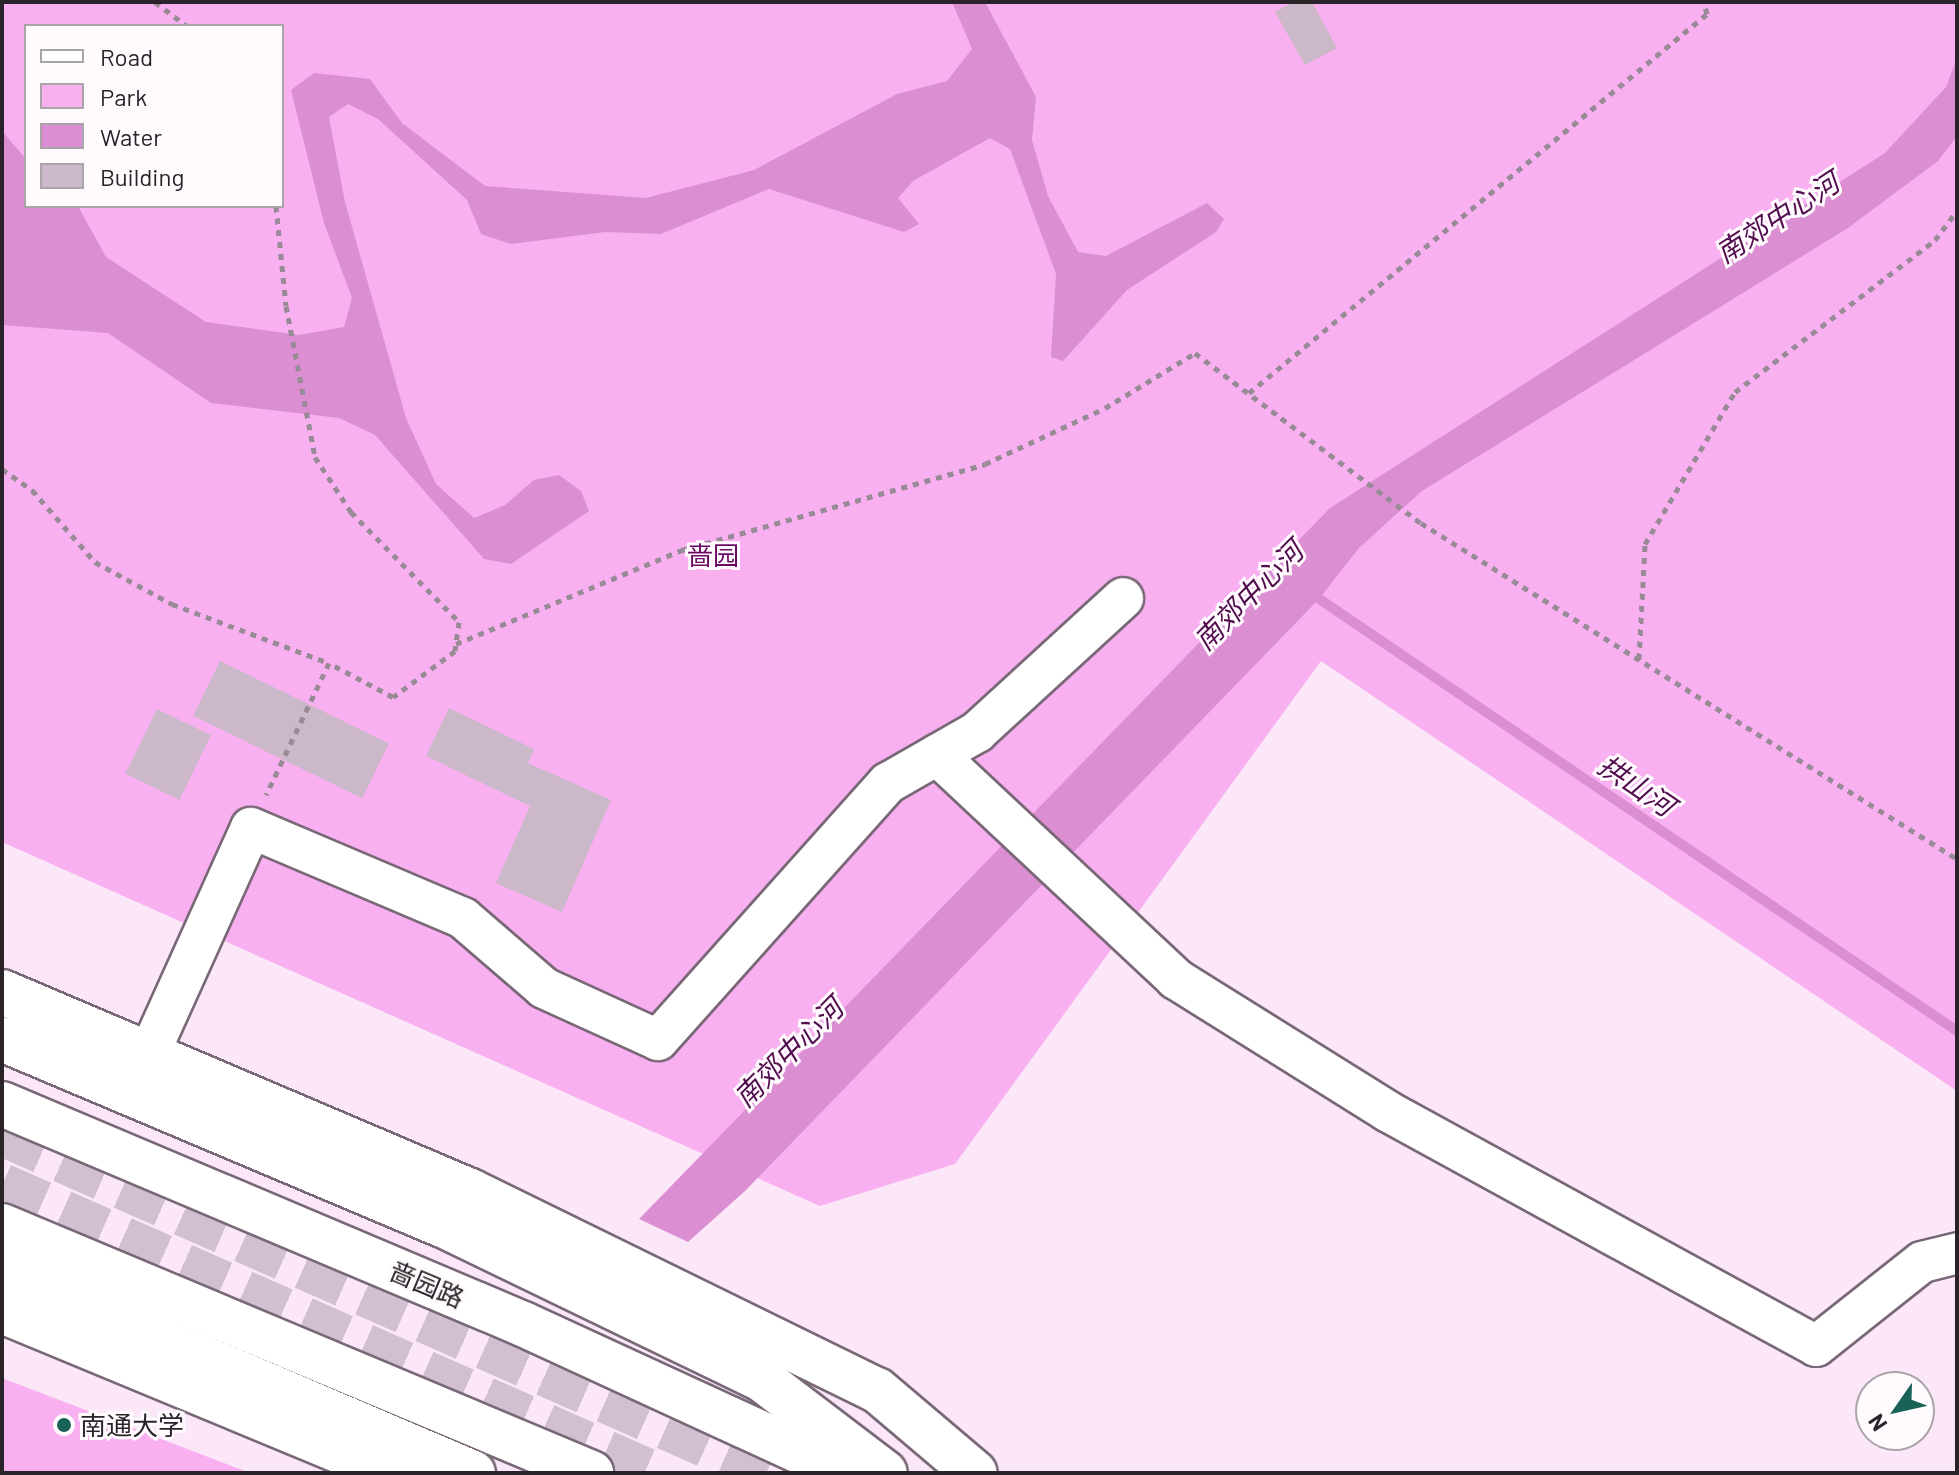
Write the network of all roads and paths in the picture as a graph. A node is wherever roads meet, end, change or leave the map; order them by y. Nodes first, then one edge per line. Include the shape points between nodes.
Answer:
1 (155, 2) edge
2 (1704, 2) edge
3 (184, 24) edge
4 (276, 208) edge
5 (1957, 211) edge
6 (1249, 393) junction
7 (2, 469) edge
8 (1123, 598) dead end
9 (456, 644) junction
10 (1639, 659) junction
11 (329, 663) junction
12 (937, 755) junction
13 (251, 828) junction
14 (1957, 859) edge
15 (2, 992) edge
16 (2, 1039) edge
17 (148, 1056) junction
18 (2, 1104) edge
19 (2, 1226) edge
20 (1957, 1253) edge
21 (2, 1272) edge
22 (2, 1311) edge
23 (393, 1473) edge
24 (473, 1473) edge
25 (591, 1473) edge
26 (847, 1473) edge
27 (885, 1473) edge
28 (975, 1473) edge

1 - 3 path
2 - 6 path via 1707,14
4 - 9 path via 286,306 315,457 351,512 459,622
5 - 10 path via 1935,240 1735,392 1645,544
6 - 9 path via 1195,353 1105,408 985,464 682,550
6 - 10 path via 1421,523
7 - 11 path via 32,490 95,562 172,604
8 - 12 street via 977,732
9 - 11 path via 393,697
10 - 14 path
11 - 13 path
12 - 13 street via 888,783 658,1040 544,988 463,918
12 - 20 street via 1176,979 1387,1111 1816,1346 1922,1262
13 - 17 street
15 - 17 main road
16 - 27 main road via 441,1224 763,1380
17 - 28 main road via 470,1191 877,1390
18 - 26 main road, 啬园路 via 523,1324
19 - 25 main road
21 - 24 main road
22 - 23 main road

